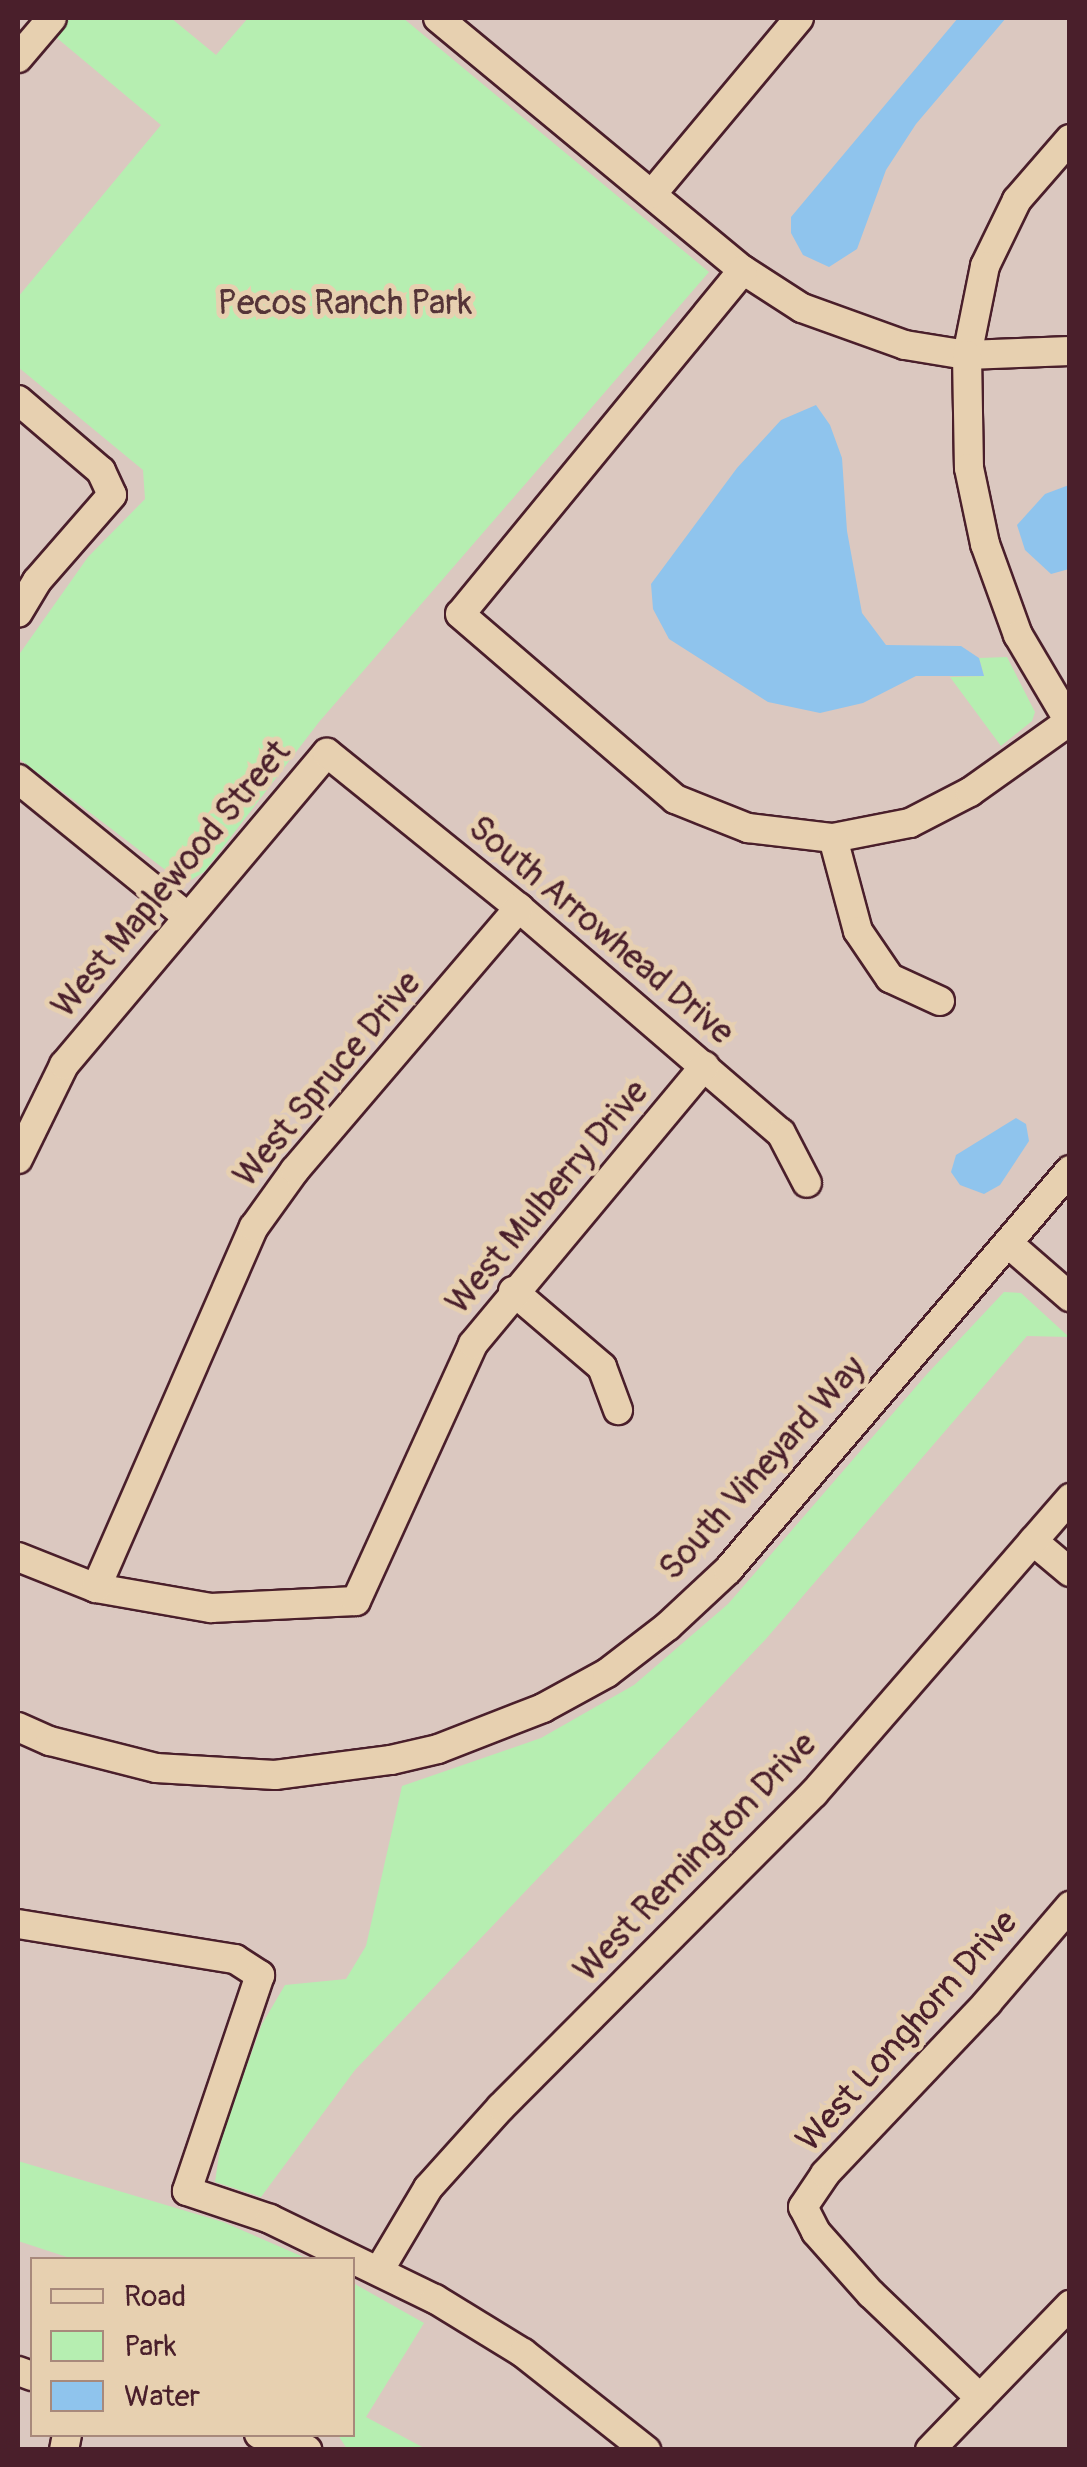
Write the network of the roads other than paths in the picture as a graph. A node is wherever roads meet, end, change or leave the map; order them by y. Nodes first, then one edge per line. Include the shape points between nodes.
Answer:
1 (52, 18) edge
2 (438, 18) edge
3 (799, 18) edge
4 (468, 27) edge
5 (18, 58) edge
6 (1070, 139) edge
7 (652, 194) junction
8 (742, 270) junction
9 (1070, 351) edge
10 (967, 356) junction
11 (18, 400) edge
12 (18, 613) edge
13 (1069, 722) edge
14 (327, 753) joint
15 (18, 779) edge
16 (833, 838) junction
17 (519, 908) junction
18 (188, 917) junction
19 (940, 1001) dead end
20 (705, 1066) junction
21 (18, 1159) edge
22 (1070, 1170) edge
23 (806, 1184) dead end
24 (1009, 1244) junction
25 (514, 1291) junction
26 (1070, 1297) edge
27 (618, 1410) dead end
28 (1070, 1498) edge
29 (1033, 1541) junction
30 (18, 1557) edge
31 (1070, 1572) edge
32 (96, 1588) junction
33 (18, 1727) edge
34 (1070, 1906) edge
35 (18, 1924) edge
36 (354, 2257) edge
37 (355, 2258) edge
38 (380, 2269) junction
39 (1070, 2305) edge
40 (980, 2398) junction
41 (268, 2437) edge
42 (308, 2450) edge
43 (646, 2450) edge
44 (930, 2450) edge

1 - 5 street
2 - 4 street
3 - 7 street
4 - 7 street
6 - 10 street via 1017,200 985,266
7 - 8 street
8 - 10 street via 802,308 852,328
8 - 16 street via 460,614 674,799 748,828
9 - 10 street
10 - 13 street via 969,468 985,544 1018,634
11 - 12 street via 101,471 112,495 37,581
13 - 16 street via 970,792 910,823
14 - 17 street, South Arrowhead Drive
14 - 18 street, West Maplewood Street
15 - 18 street
16 - 19 street via 858,931 890,978
17 - 20 street, South Arrowhead Drive
17 - 32 street, West Spruce Drive via 254,1226
18 - 21 street, West Maplewood Street via 64,1065
20 - 23 street, South Arrowhead Drive via 782,1133
20 - 25 street, West Mulberry Drive
22 - 24 street, South Vineyard Way
24 - 26 street
24 - 33 street, South Vineyard Way via 728,1570 607,1673 543,1708 438,1749 275,1776 156,1768
25 - 27 street via 602,1367
25 - 32 street, West Mulberry Drive via 472,1344 356,1601 211,1608
28 - 29 street, West Remington Drive
29 - 31 street
29 - 38 street, West Remington Drive via 814,1794 428,2188
30 - 32 street
34 - 40 street, West Longhorn Drive via 825,2174 803,2207 816,2232 871,2294
35 - 36 street via 235,1959 260,1976 187,2191
37 - 38 street
38 - 43 street via 523,2352
39 - 40 street
40 - 44 street
41 - 42 street

